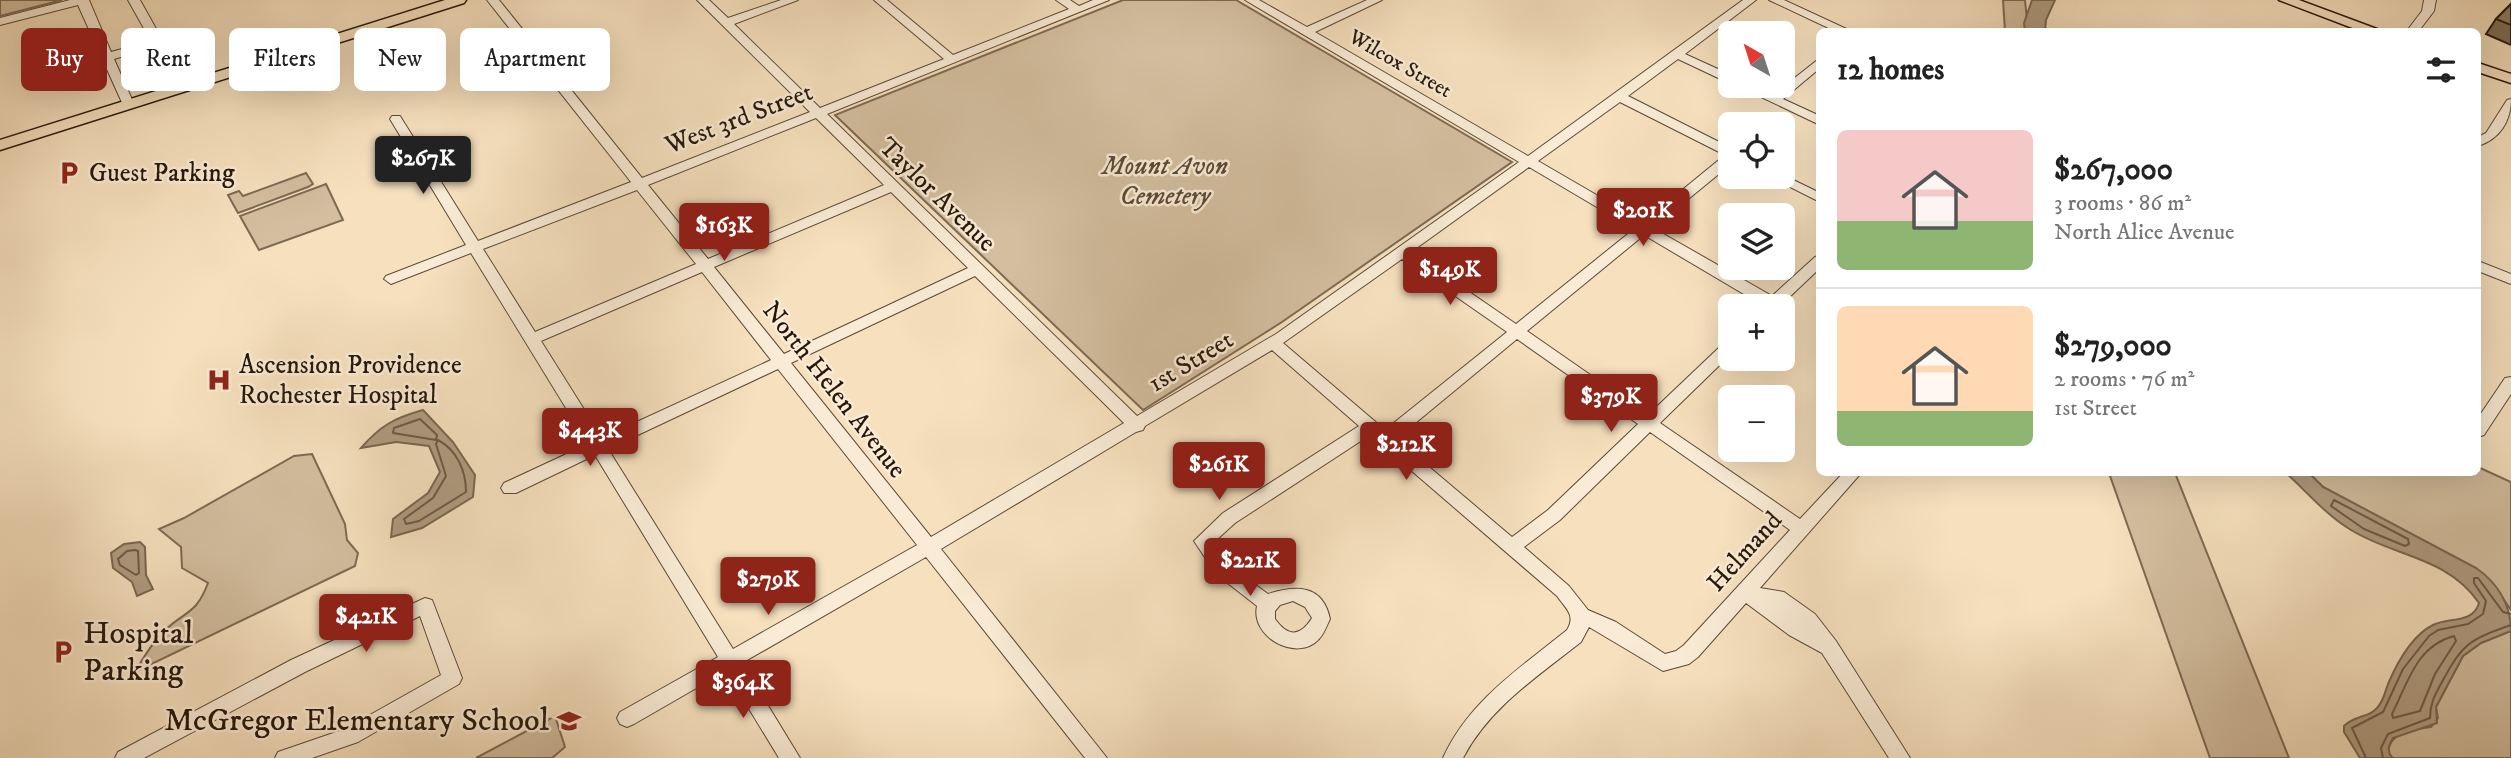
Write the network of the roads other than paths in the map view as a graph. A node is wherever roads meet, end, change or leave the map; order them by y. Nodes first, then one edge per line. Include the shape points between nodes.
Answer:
1 (82, 0) edge
2 (134, 0) edge
3 (459, 0) edge
4 (493, 0) edge
5 (703, 0) edge
6 (792, 0) edge
7 (880, 0) edge
8 (1062, 0) edge
9 (1104, 0) edge
10 (1251, 0) edge
11 (1376, 0) edge
12 (1750, 0) edge
13 (1774, 0) edge
14 (2430, 0) edge
15 (2291, 2) edge
16 (1078, 10) junction
17 (0, 22) edge
18 (726, 23) junction
19 (94, 28) edge
20 (151, 28) edge
21 (1839, 28) edge
22 (2366, 28) edge
23 (2415, 28) edge
24 (1306, 32) junction
25 (121, 53) edge
26 (1676, 54) junction
27 (107, 57) joint
28 (952, 60) junction
29 (1816, 65) edge
30 (2481, 68) edge
31 (1718, 74) edge
32 (215, 78) edge
33 (2511, 79) edge
34 (173, 91) edge
35 (1619, 97) junction
36 (1771, 98) edge
37 (1775, 100) junction
38 (2511, 103) edge
39 (128, 104) junction
40 (819, 114) junction
41 (396, 119) dead end
42 (1816, 119) edge
43 (2481, 141) edge
44 (0, 145) edge
45 (1718, 148) edge
46 (1529, 162) junction
47 (1718, 166) edge
48 (639, 184) junction
49 (893, 186) junction
50 (1795, 186) edge
51 (1816, 196) edge
52 (1645, 228) junction
53 (475, 247) junction
54 (1402, 252) junction
55 (1816, 264) edge
56 (704, 267) junction
57 (2481, 267) edge
58 (978, 269) junction
59 (391, 279) dead end
60 (2511, 279) edge
61 (1755, 294) edge
62 (1784, 294) edge
63 (1518, 332) junction
64 (532, 339) junction
65 (1273, 343) junction
66 (1718, 357) edge
67 (780, 364) junction
68 (2511, 382) edge
69 (1648, 424) junction
70 (1137, 426) junction
71 (1370, 427) junction
72 (2481, 427) edge
73 (1385, 439) junction
74 (600, 448) junction
75 (1850, 476) edge
76 (510, 488) dead end
77 (1801, 529) junction
78 (1511, 547) junction
79 (927, 548) junction
80 (1745, 594) junction
81 (1269, 604) dead end
82 (1581, 615) junction
83 (731, 661) junction
84 (627, 718) dead end
85 (131, 757) edge
86 (285, 758) edge
87 (790, 758) edge
88 (1097, 758) edge
89 (1453, 758) edge
90 (1900, 758) edge

1 - 17 street
1 - 19 street
2 - 20 street
3 - 32 main road
4 - 48 street, North Helen Avenue
5 - 18 street, Taylor Avenue
6 - 18 street
7 - 28 street
8 - 16 street
9 - 16 street, West 3rd Street
10 - 24 street, Wilcox Street
11 - 24 street
12 - 26 street, 1st Street
13 - 21 street
14 - 23 street
15 - 22 main road
16 - 28 street, West 3rd Street
18 - 40 street, Taylor Avenue
24 - 46 street, Wilcox Street
25 - 27 street
26 - 31 street
26 - 35 street, 1st Street
27 - 39 street
28 - 40 street, West 3rd Street
29 - 37 street
30 - 33 main road
34 - 39 main road
35 - 45 street
35 - 46 street, 1st Street
36 - 37 street
37 - 42 street
38 - 43 street via 2491,136
39 - 44 main road
40 - 48 street, West 3rd Street
40 - 49 street, Taylor Avenue
41 - 53 street
46 - 52 street, Wilcox Street
46 - 54 street, 1st Street
47 - 52 street
48 - 53 street, West 3rd Street
48 - 56 street, North Helen Avenue
49 - 56 street
49 - 58 street, Taylor Avenue
50 - 51 street
52 - 61 street, Wilcox Street
52 - 63 street
53 - 59 street, West 3rd Street
53 - 64 street
54 - 63 street
54 - 65 street, 1st Street
55 - 62 street
56 - 64 street
56 - 67 street, North Helen Avenue
57 - 60 street
58 - 67 street
58 - 70 street, Taylor Avenue
63 - 69 street
63 - 73 street
64 - 74 street
65 - 70 street, 1st Street
65 - 71 street
66 - 69 street
67 - 74 street
67 - 79 street, North Helen Avenue
68 - 72 street
69 - 77 street
69 - 78 street via 1554,515
70 - 79 street, 1st Street
71 - 73 street
71 - 81 street via 1229,518 1203,541 1210,555 1247,592
73 - 78 street
74 - 76 street
74 - 83 street
75 - 77 street, Helmand
77 - 80 street, Helmand
78 - 82 street via 1563,591
79 - 83 street, 1st Street
79 - 88 street, North Helen Avenue
80 - 82 street, Helmand via 1691,651 1672,663 1653,658 1609,626
80 - 90 street via 1829,647
82 - 89 street via 1574,636 1480,717
83 - 84 street, 1st Street
83 - 87 street
85 - 86 street via 298,666 425,605 452,677 352,736

